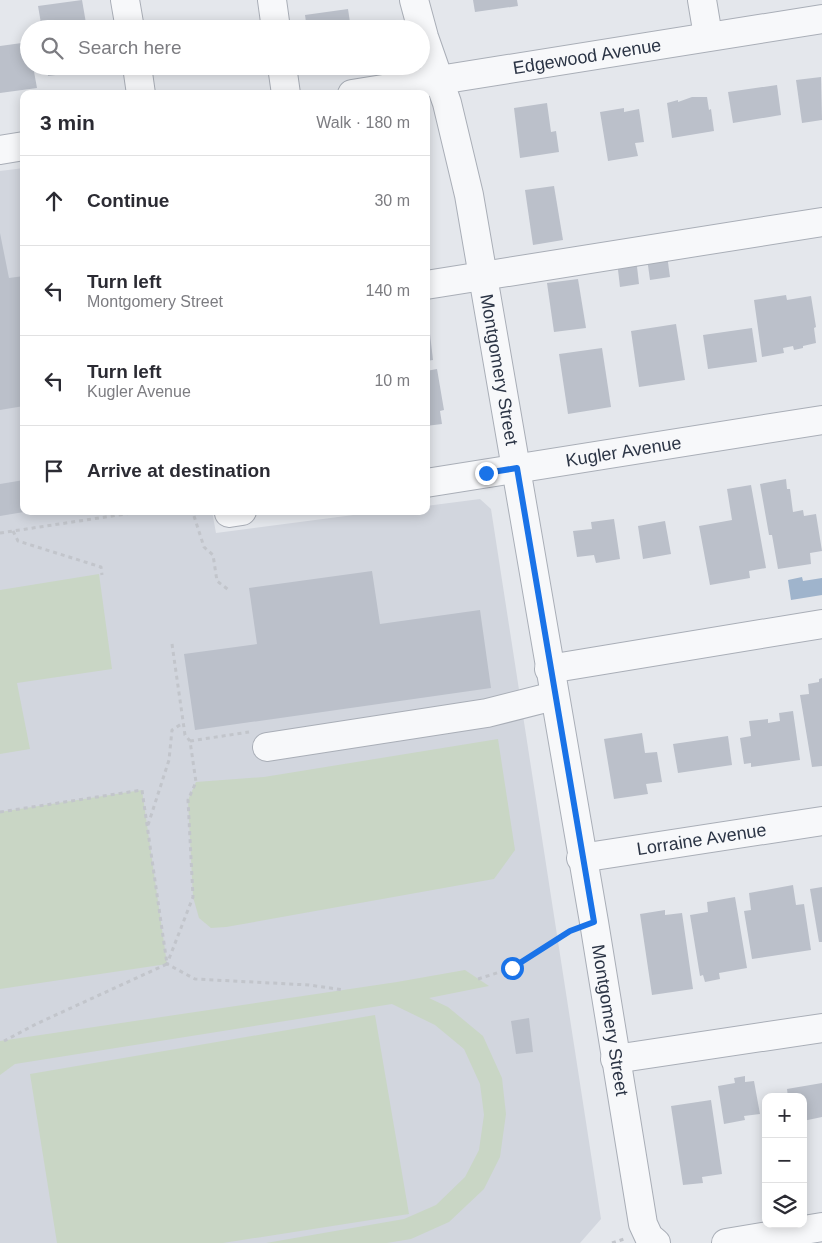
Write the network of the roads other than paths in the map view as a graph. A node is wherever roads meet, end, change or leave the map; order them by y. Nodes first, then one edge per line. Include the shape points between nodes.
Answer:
1 (125, 0) edge
2 (272, 0) edge
3 (414, 0) edge
4 (702, 0) edge
5 (822, 19) edge
6 (128, 20) edge
7 (275, 20) edge
8 (419, 20) edge
9 (708, 36) junction
10 (430, 55) edge
11 (138, 75) edge
12 (283, 75) edge
13 (439, 81) junction
14 (141, 90) edge
15 (285, 90) edge
16 (379, 90) edge
17 (20, 147) edge
18 (0, 150) edge
19 (822, 222) edge
20 (484, 277) junction
21 (430, 284) edge
22 (822, 420) edge
23 (517, 468) junction
24 (430, 482) edge
25 (822, 624) edge
26 (550, 669) junction
27 (554, 696) junction
28 (267, 747) dead end
29 (822, 821) edge
30 (582, 858) junction
31 (822, 1028) edge
32 (615, 1059) junction
33 (822, 1227) edge
34 (656, 1243) edge
35 (726, 1243) edge

1 - 6 street
2 - 7 street
3 - 8 street, Montgomery Street
4 - 9 street
5 - 9 street, Edgewood Avenue
9 - 13 street, Edgewood Avenue
10 - 13 street, Montgomery Street
11 - 14 street
12 - 15 street
13 - 16 street, Edgewood Avenue
13 - 20 street, Montgomery Street via 461,156
17 - 18 street
19 - 20 street
20 - 21 street
20 - 23 street, Montgomery Street
22 - 23 street, Kugler Avenue
23 - 24 street, Kugler Avenue
23 - 26 street, Montgomery Street
25 - 26 street
26 - 27 street, Montgomery Street
27 - 28 street via 487,713
27 - 30 street, Montgomery Street
29 - 30 street, Lorraine Avenue
30 - 32 street, Montgomery Street
31 - 32 street
32 - 34 street, Montgomery Street via 642,1224
33 - 35 street

